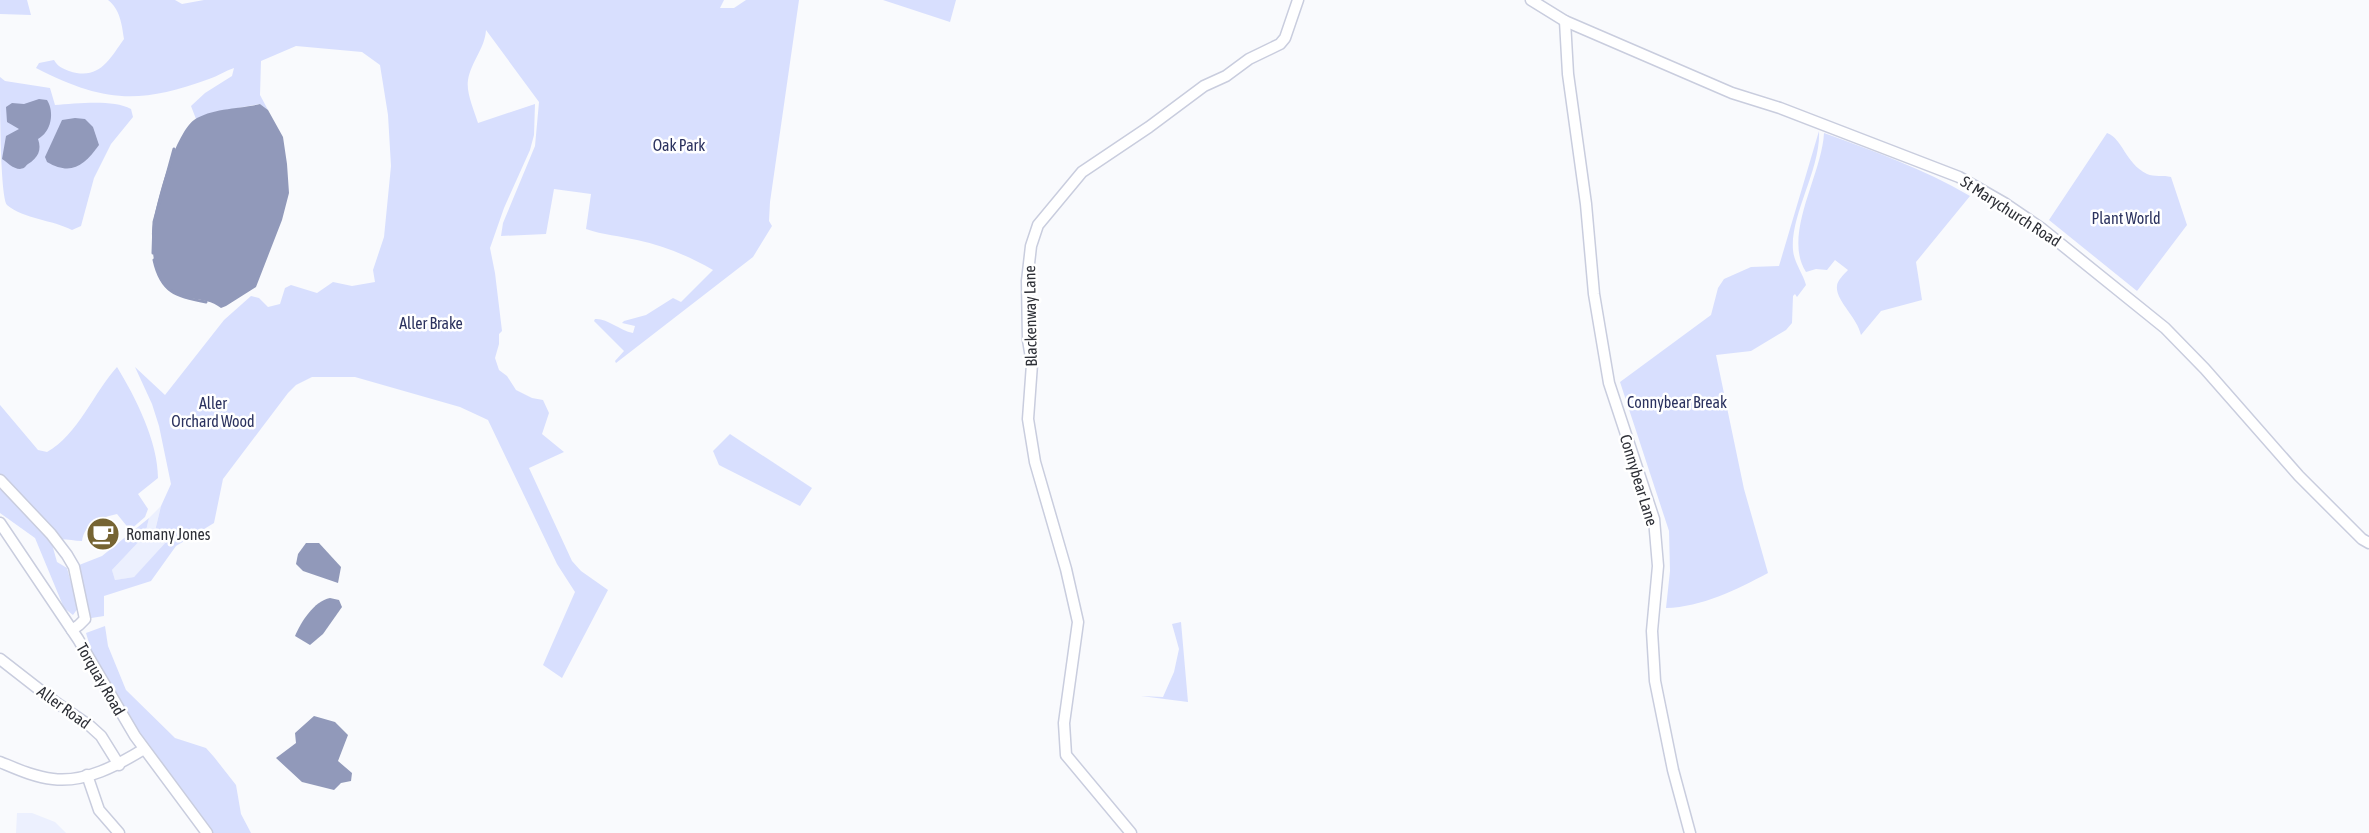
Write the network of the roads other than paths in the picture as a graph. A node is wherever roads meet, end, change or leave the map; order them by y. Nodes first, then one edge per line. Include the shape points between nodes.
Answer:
1 (1298, 0) edge
2 (1531, 0) edge
3 (1564, 21) junction
4 (0, 480) edge
5 (0, 523) edge
6 (2369, 543) edge
7 (72, 630) junction
8 (0, 659) edge
9 (144, 749) junction
10 (0, 762) edge
11 (119, 765) junction
12 (87, 775) junction
13 (119, 833) edge
14 (207, 833) edge
15 (1131, 833) edge
16 (1690, 833) edge

1 - 15 street, Blackenway Lane via 1280,45 1204,86 1082,172 1038,225 1031,246 1027,281 1032,364 1028,419 1035,462 1078,622 1064,723 1066,755
2 - 3 street, St Marychurch Road
3 - 6 street, St Marychurch Road via 1732,93 1959,177 2006,204 2165,328 2299,476
3 - 16 street, Connybear Lane via 1594,294 1609,383 1654,519 1658,566 1652,631 1655,681
4 - 7 street via 51,534 74,567 85,619
5 - 7 street, Torquay Road
7 - 9 street, Torquay Road
8 - 11 street, Aller Road via 90,726
9 - 11 street
9 - 14 street, Torquay Road
10 - 12 street via 55,780
11 - 12 street
12 - 13 street via 99,810

